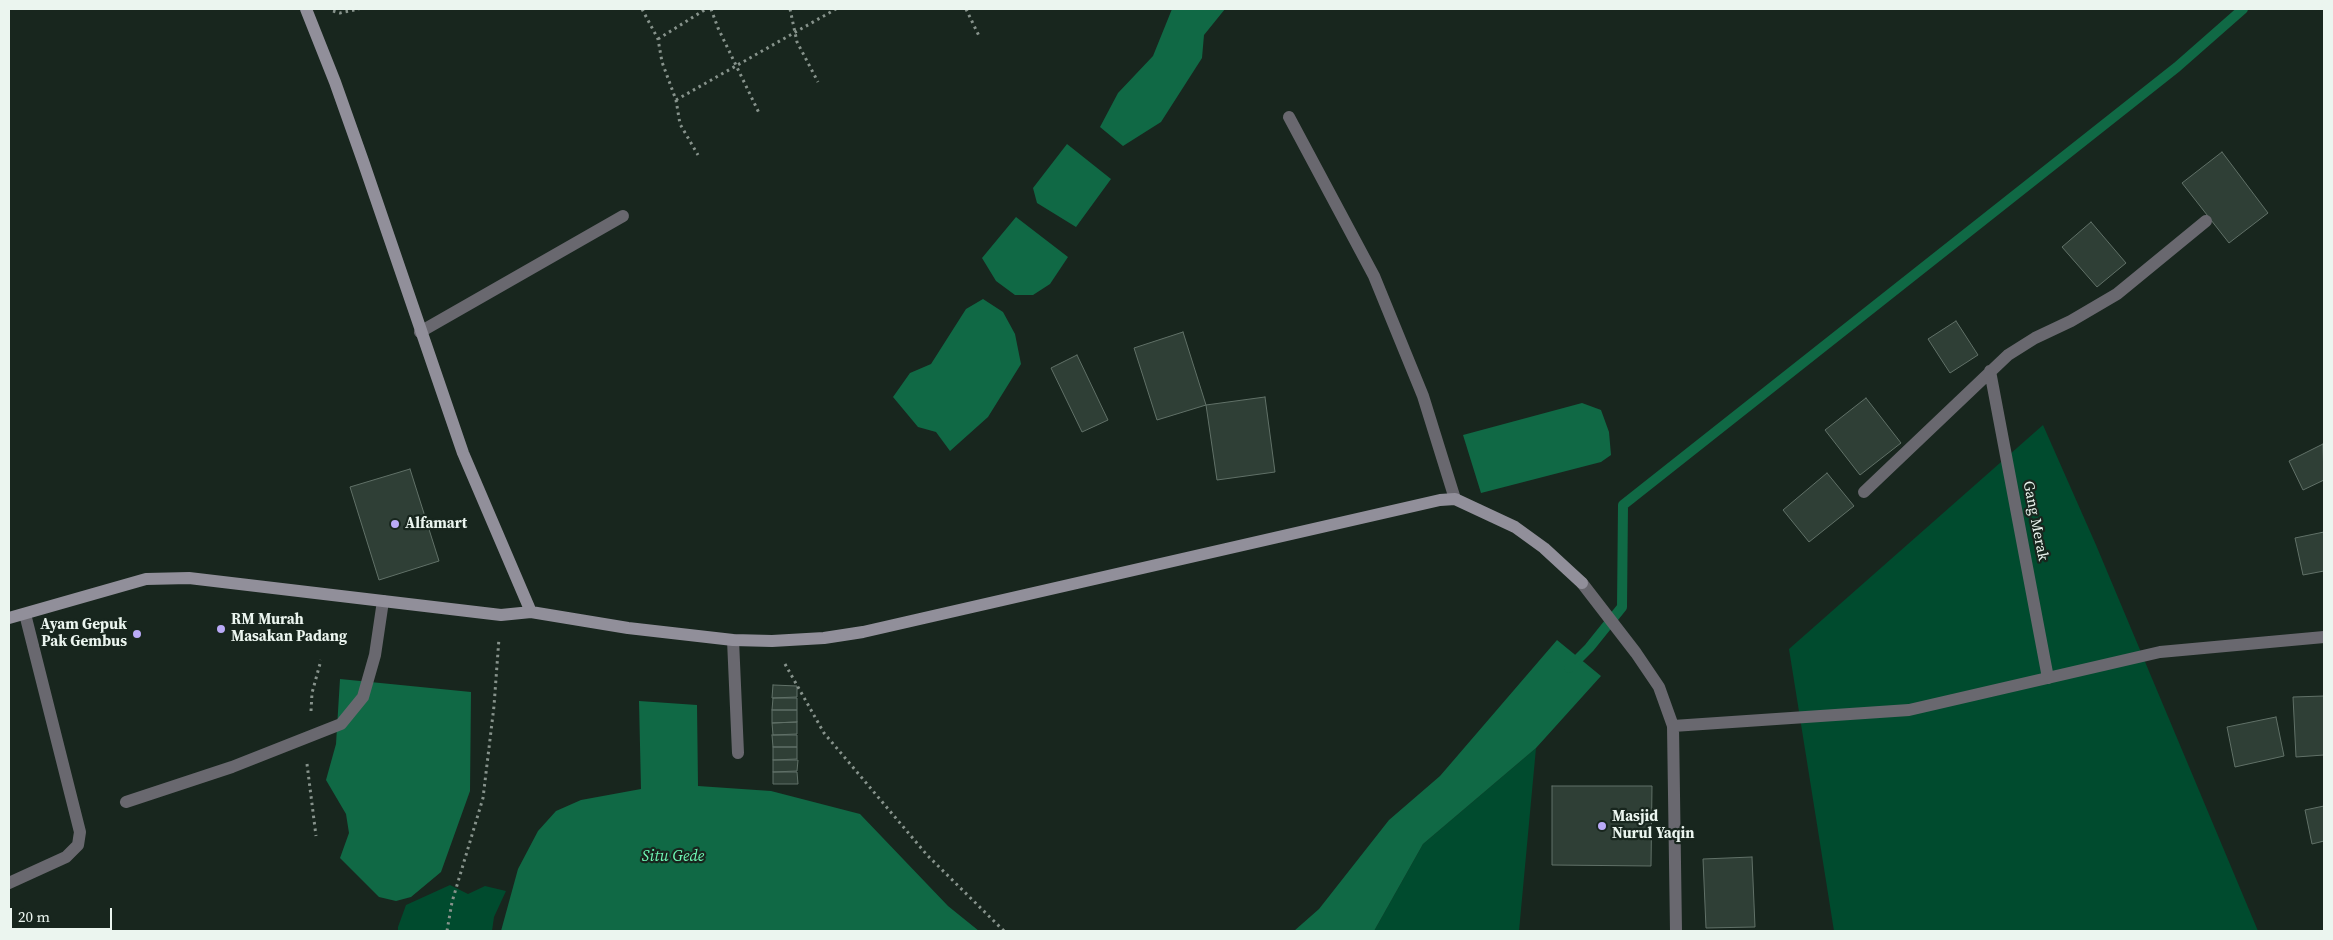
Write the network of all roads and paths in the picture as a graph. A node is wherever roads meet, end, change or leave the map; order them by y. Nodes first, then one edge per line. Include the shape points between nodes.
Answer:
1 (306, 9) edge
2 (330, 9) edge
3 (359, 9) edge
4 (642, 9) edge
5 (706, 9) edge
6 (711, 9) edge
7 (790, 9) edge
8 (836, 9) edge
9 (966, 9) edge
10 (795, 34) junction
11 (980, 38) dead end
12 (658, 39) junction
13 (737, 66) junction
14 (818, 82) dead end
15 (676, 100) junction
16 (760, 115) dead end
17 (1290, 117) dead end
18 (698, 155) dead end
19 (623, 216) dead end
20 (2206, 221) dead end
21 (420, 332) junction
22 (1990, 371) junction
23 (1864, 492) dead end
24 (1455, 499) junction
25 (383, 601) junction
26 (530, 612) junction
27 (25, 614) junction
28 (501, 615) junction
29 (9, 618) edge
30 (2324, 637) edge
31 (733, 640) junction
32 (772, 641) junction
33 (2048, 678) junction
34 (1674, 726) junction
35 (738, 753) dead end
36 (126, 802) dead end
37 (9, 883) edge
38 (447, 931) edge
39 (1004, 931) edge
40 (1676, 931) edge

1 - 21 street via 335,82
2 - 3 path via 340,13
4 - 12 path
5 - 12 path
6 - 13 path
7 - 10 path
8 - 10 path
9 - 11 path
10 - 13 path
10 - 14 path
12 - 15 path via 662,62
13 - 15 path
13 - 16 path
15 - 18 path via 680,124
17 - 24 street via 1374,276 1423,396
19 - 21 street
20 - 22 street via 2117,294 2035,338
21 - 26 street via 463,454
22 - 23 street
22 - 33 street, Gang Merak
24 - 32 street via 863,632
24 - 34 street via 1515,527 1582,583 1659,687
25 - 27 street via 189,578 146,579
25 - 28 street
25 - 36 street via 375,654 362,698 341,724 232,767
26 - 28 street
26 - 31 street
27 - 29 street
27 - 37 street via 80,832 78,845 66,857
28 - 38 path via 483,798 452,902
30 - 33 street via 2160,652
31 - 32 street
31 - 35 street
32 - 39 path via 824,733 927,855
33 - 34 street via 1909,710
34 - 40 street

